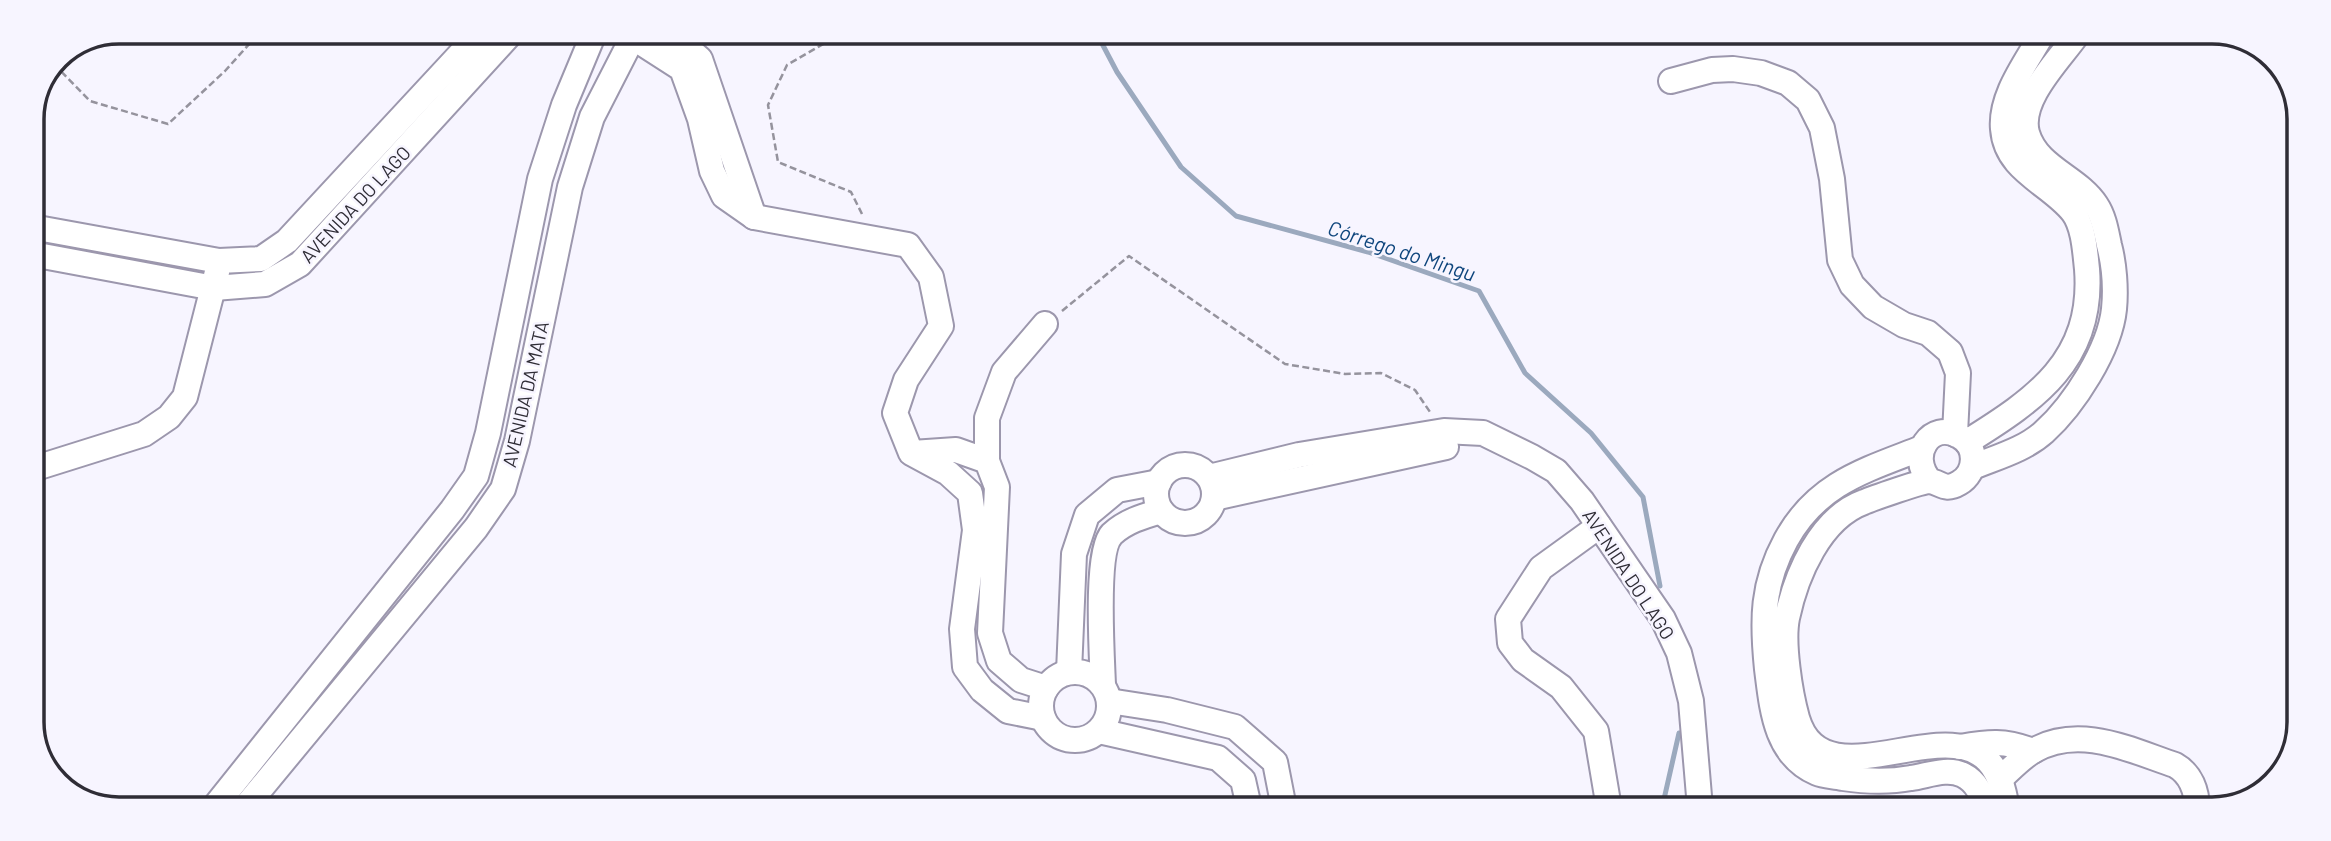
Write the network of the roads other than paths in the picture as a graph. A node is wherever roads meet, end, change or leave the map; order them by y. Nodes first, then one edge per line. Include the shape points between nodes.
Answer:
1 (470, 44) edge
2 (501, 44) edge
3 (589, 44) edge
4 (626, 44) edge
5 (646, 44) edge
6 (683, 44) edge
7 (2037, 44) edge
8 (2070, 44) edge
9 (1671, 81) dead end
10 (754, 217) junction
11 (44, 229) edge
12 (44, 256) edge
13 (219, 261) junction
14 (214, 288) junction
15 (1045, 324) road end
16 (1483, 433) junction
17 (1961, 438) junction
18 (1922, 448) junction
19 (911, 453) junction
20 (987, 461) junction
21 (44, 465) edge
22 (1973, 467) junction
23 (1930, 481) junction
24 (1159, 482) junction
25 (1212, 487) junction
26 (1161, 511) junction
27 (1599, 526) junction
28 (1069, 672) junction
29 (1046, 688) junction
30 (1106, 693) junction
31 (1043, 718) junction
32 (1099, 731) junction
33 (1960, 747) junction
34 (2033, 751) junction
35 (2000, 779) junction
36 (222, 797) edge
37 (254, 797) edge
38 (1247, 797) edge
39 (1281, 797) edge
40 (1607, 797) edge
41 (1699, 797) edge
42 (1981, 797) edge
43 (2004, 797) edge
44 (2197, 797) edge

1 - 13 street, AVENIDA DO LAGO via 287,241 261,259
2 - 14 street, AVENIDA DO LAGO via 300,264 265,284
3 - 36 street, AVENIDA DA MATA via 540,179 476,476
4 - 37 street, AVENIDA DA MATA via 592,117 570,187 503,489 476,528
5 - 10 street via 682,69 712,171 724,196
6 - 10 street via 700,59
7 - 17 street via 2009,93 2002,128 2018,165 2074,214 2086,257 2087,308 2074,346 2056,376 2013,413
8 - 22 street via 2033,97 2027,132 2041,156 2090,196 2104,219 2112,257 2114,309 2100,356 2073,400 2044,432 2020,449
9 - 17 street via 1732,69 1761,73 1788,83 1808,100 1822,128 1840,260 1852,285 1873,306 1928,333 1950,352 1958,373
10 - 19 street via 908,245 932,277 941,326 906,380 895,413
11 - 13 street, AVENIDA DO LAGO
12 - 14 street, AVENIDA DO LAGO
13 - 14 street
14 - 21 street via 185,397 169,417 144,434
15 - 20 street via 1004,372 988,418
16 - 25 street via 1446,447
16 - 25 street, AVENIDA DO LAGO via 1444,431 1299,455
16 - 27 street, AVENIDA DO LAGO via 1556,471
17 - 18 street via 1934,435
17 - 22 street via 1974,458
18 - 23 street via 1920,466
18 - 42 street via 1847,478 1823,494 1795,524 1774,561 1764,604 1774,719 1791,754 1819,774 1859,780 1952,772 1976,784
19 - 20 street via 956,450
19 - 31 street via 948,473 970,493 975,530 962,629 965,667 982,690 1009,711
20 - 29 street via 997,487 990,634 999,661 1021,680
22 - 23 street via 1955,486
23 - 33 street via 1861,503 1820,538 1800,576 1787,619 1791,694 1798,721 1816,748 1833,754 1866,757
24 - 25 street via 1173,468 1193,466 1202,470
24 - 26 street via 1156,492
24 - 28 street via 1117,490 1087,515 1074,554
25 - 26 street via 1211,507 1197,521 1177,522
26 - 30 street via 1131,520 1110,536 1102,561
27 - 40 street via 1541,568 1508,619 1510,643 1523,660 1561,687 1596,731
27 - 41 street, AVENIDA DO LAGO via 1662,619 1679,653 1691,701
28 - 29 street
28 - 30 street via 1093,677
29 - 31 street
30 - 32 street via 1109,712
30 - 39 street via 1235,727 1275,762
31 - 32 street via 1050,729 1068,740
32 - 38 street via 1218,758 1243,780
33 - 34 street via 2005,742
33 - 35 street via 1985,758
34 - 35 street
34 - 44 street via 2093,739 2175,765 2185,771
35 - 43 street

